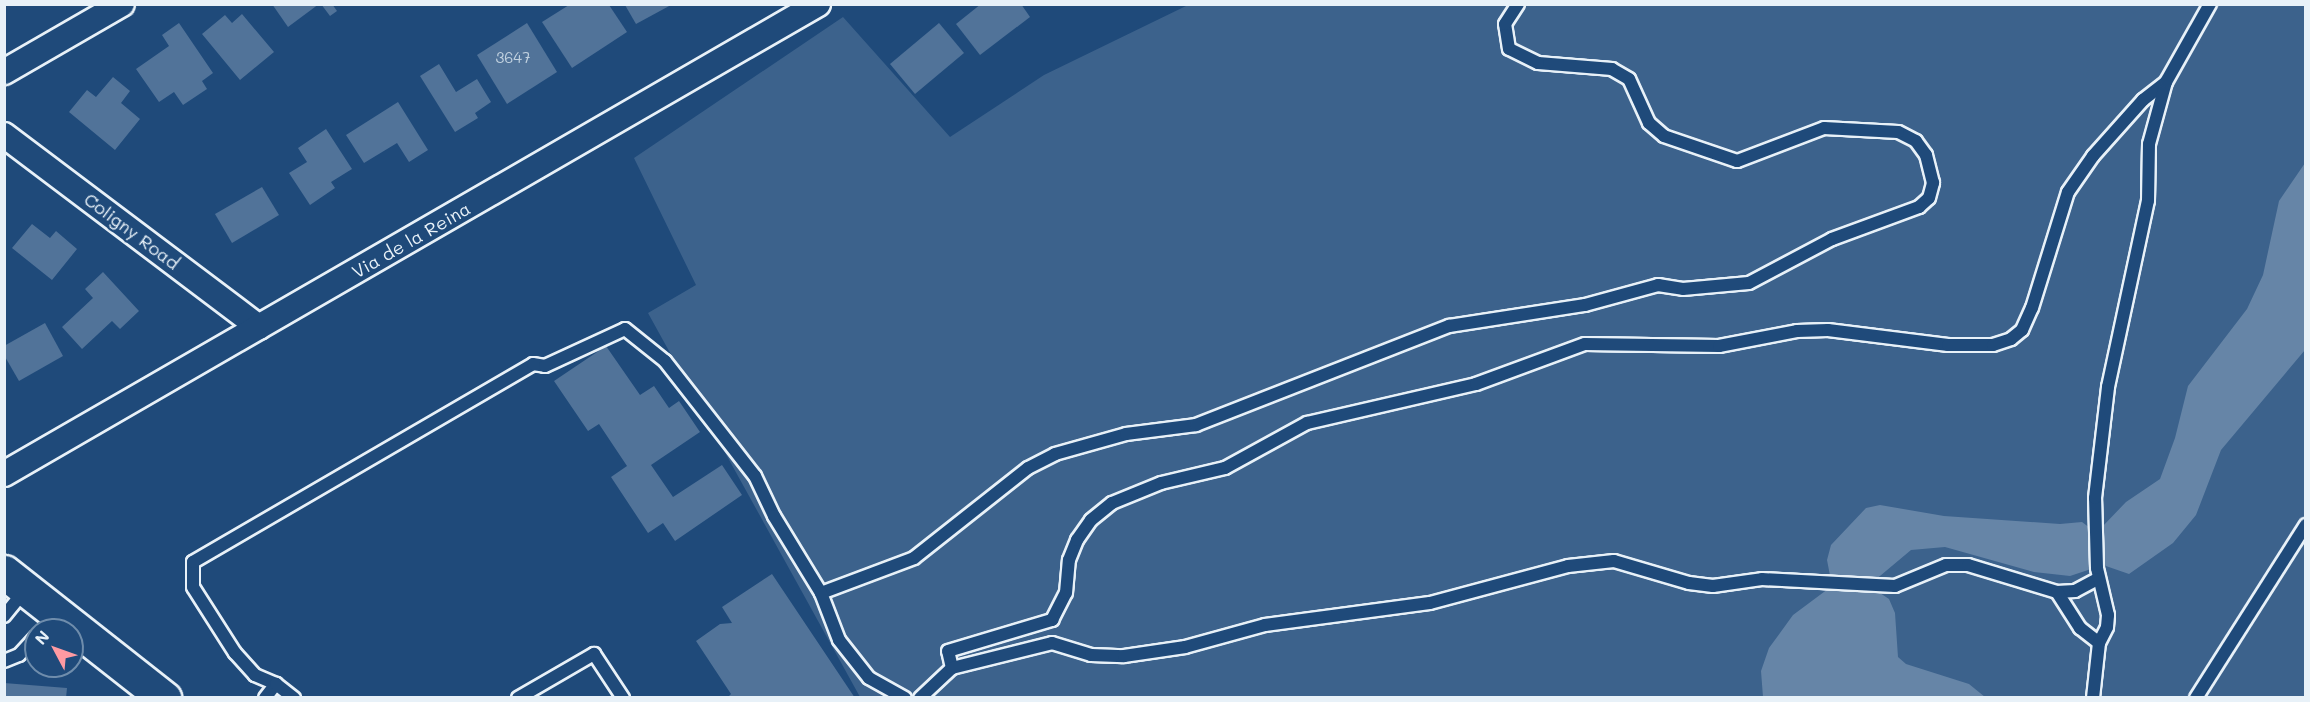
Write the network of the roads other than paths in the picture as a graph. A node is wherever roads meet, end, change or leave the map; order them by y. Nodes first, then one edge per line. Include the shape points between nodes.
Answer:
1 (123, 4) edge
2 (818, 4) edge
3 (1518, 4) edge
4 (2210, 4) edge
5 (4, 72) edge
6 (2166, 82) junction
7 (4, 135) edge
8 (259, 327) junction
9 (4, 474) edge
10 (2306, 525) edge
11 (2098, 573) junction
12 (15, 581) edge
13 (2057, 592) junction
14 (821, 593) junction
15 (4, 616) edge
16 (43, 618) edge
17 (1052, 620) junction
18 (995, 638) junction
19 (1052, 643) junction
20 (2099, 644) junction
21 (84, 647) edge
22 (24, 649) edge
23 (999, 656) junction
24 (4, 661) edge
25 (952, 668) junction
26 (276, 684) junction
27 (164, 698) edge
28 (265, 698) edge
29 (294, 698) edge
30 (518, 698) edge
31 (623, 698) edge
32 (905, 698) edge
33 (920, 698) edge
34 (2093, 698) edge
35 (2196, 698) edge

1 - 5 street
2 - 8 street, Via de la Reina
3 - 14 lane via 1505,24 1509,49 1538,63 1612,69 1629,79 1649,123 1664,136 1737,161 1824,128 1898,132 1916,141 1926,155 1933,183 1929,198 1919,207 1832,239 1749,283 1683,290 1658,285 1584,305 1449,326 1196,425 1126,434 1054,454 1028,468 914,558
4 - 6 lane
6 - 11 lane via 2149,144 2148,201 2108,387 2095,498
6 - 17 lane via 2122,124 2068,192 2032,308 2022,330 2011,339 1993,345 1948,345 1828,330 1797,331 1719,346 1585,344 1476,384 1348,411 1278,436 1225,468 1161,483 1112,503 1091,520 1077,540 1069,560 1066,593
7 - 8 street, Coligny Road
8 - 9 street, Via de la Reina
10 - 35 lane
11 - 13 lane via 2075,591
11 - 20 lane via 2108,615 2108,627
12 - 15 lane
12 - 16 main road
13 - 19 lane via 1968,565 1946,565 1895,586 1762,579 1713,586 1614,561 1557,568 1430,603 1265,626 1185,647 1124,656 1091,654
13 - 20 lane via 2080,628
14 - 26 lane via 750,469 665,361 625,328 545,366 533,364 193,562 193,586 235,653 255,675
14 - 32 lane via 839,640 869,678
17 - 18 lane
17 - 19 lane
18 - 23 lane
18 - 25 lane via 948,651
19 - 23 lane
20 - 34 lane
21 - 27 main road
22 - 24 lane
23 - 25 lane
25 - 33 lane
26 - 28 lane
26 - 29 lane
30 - 31 lane via 594,654

